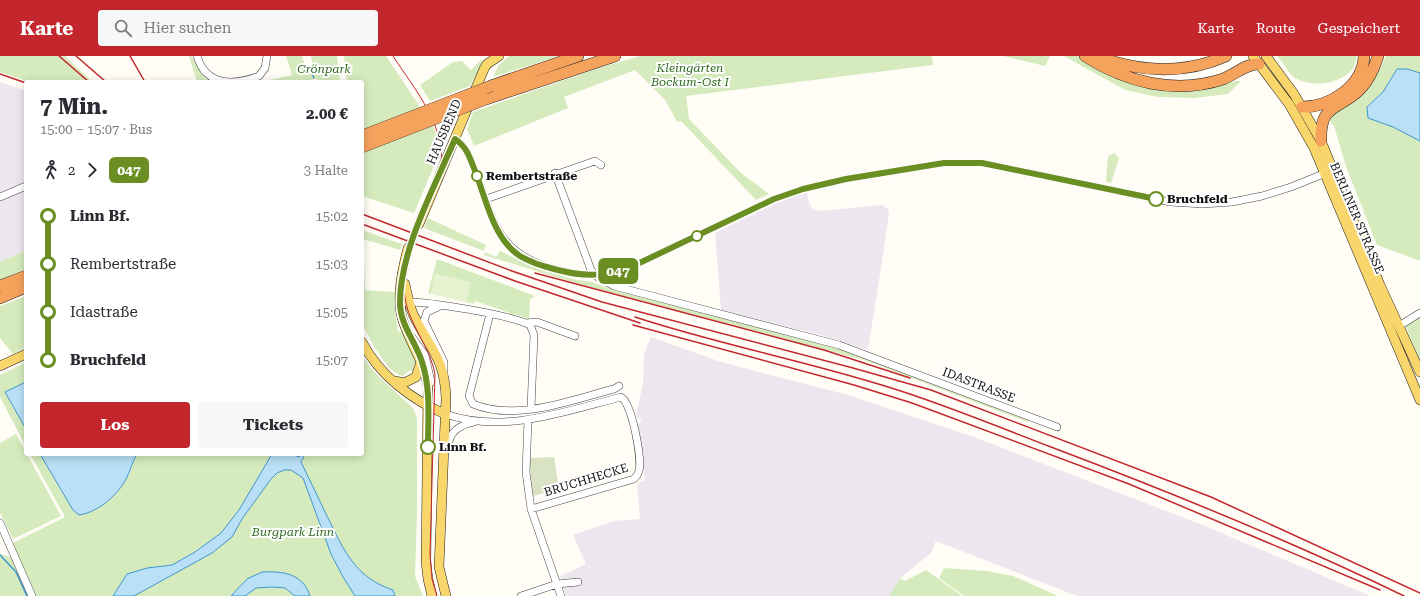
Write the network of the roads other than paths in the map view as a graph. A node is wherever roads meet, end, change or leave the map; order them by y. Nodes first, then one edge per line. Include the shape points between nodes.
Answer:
1 (197, 56) edge
2 (267, 56) edge
3 (499, 56) edge
4 (578, 56) edge
5 (1085, 56) edge
6 (1096, 56) edge
7 (1364, 56) edge
8 (1378, 56) edge
9 (612, 57) edge
10 (1221, 58) edge
11 (1259, 59) edge
12 (215, 80) edge
13 (236, 80) edge
14 (1302, 107) junction
15 (364, 135) edge
16 (455, 139) junction
17 (1321, 141) junction
18 (364, 147) edge
19 (601, 165) dead end
20 (1329, 171) junction
21 (555, 173) junction
22 (24, 187) edge
23 (0, 197) edge
24 (486, 199) junction
25 (419, 224) tunnel mouth
26 (408, 248) tunnel mouth
27 (596, 276) junction
28 (24, 277) edge
29 (0, 286) edge
30 (24, 288) edge
31 (0, 298) edge
32 (404, 302) junction
33 (440, 306) junction
34 (490, 314) junction
35 (1420, 314) edge
36 (526, 323) junction
37 (1399, 326) junction
38 (407, 331) junction
39 (575, 336) dead end
40 (364, 345) edge
41 (24, 355) edge
42 (422, 360) junction
43 (0, 366) edge
44 (1420, 372) edge
45 (444, 374) junction
46 (392, 380) junction
47 (619, 386) dead end
48 (1420, 400) edge
49 (531, 408) junction
50 (436, 410) junction
51 (528, 420) junction
52 (476, 421) junction
53 (1057, 427) dead end
54 (443, 465) junction
55 (531, 509) junction
56 (440, 521) junction
57 (0, 523) edge
58 (578, 582) dead end
59 (557, 584) junction
60 (32, 596) edge
61 (432, 596) edge
62 (446, 596) edge
63 (521, 596) edge
64 (561, 596) edge

1 - 12 street via 208,75
2 - 13 street via 265,68 259,76
3 - 16 main road, HAUSBEND via 487,64
4 - 15 highway, bridge via 491,86
5 - 11 highway via 1120,75 1172,86 1209,83 1236,74 1255,64
6 - 10 highway via 1126,66 1146,69 1183,68
7 - 14 highway via 1360,74 1351,87 1321,104
8 - 17 highway via 1367,81 1357,92 1325,115 1320,129
9 - 18 highway, bridge via 486,99
11 - 14 main road, BERLINER STRASSE
11 - 20 main road, BERLINER STRASSE
14 - 17 main road, BERLINER STRASSE
16 - 24 street via 463,144 470,156
16 - 25 main road, HAUSBEND
17 - 20 main road, BERLINER STRASSE
19 - 21 street via 595,160
20 - 27 street via 1262,196 1232,202 1182,204 982,163 944,163 846,179 794,191 631,267
20 - 37 main road, BERLINER STRASSE
20 - 48 main road, BERLINER STRASSE
21 - 24 street
21 - 27 street via 591,270
22 - 23 street
24 - 27 street via 503,238 519,255 558,270
26 - 32 main road via 404,267
27 - 53 street, IDASTRASSE via 623,289 840,345
28 - 29 highway
30 - 31 highway
32 - 33 street
32 - 38 main road
32 - 45 main road via 441,363
33 - 34 street
33 - 45 street via 427,312 424,321 444,362
34 - 36 street
34 - 49 street via 469,396 470,401 478,406 504,410
35 - 37 street
36 - 39 street via 537,322
36 - 49 street via 530,325 534,335
37 - 44 main road, BERLINER STRASSE
38 - 42 main road
38 - 50 street via 425,355
40 - 46 main road via 376,364
41 - 43 main road
42 - 46 main road via 419,372 411,381 404,383
42 - 50 main road
45 - 50 main road
46 - 50 main road
47 - 49 street
50 - 52 street
50 - 54 main road
50 - 56 street via 441,419 438,503
50 - 61 main road via 426,562
51 - 52 street
51 - 55 street via 526,472
51 - 55 street, BRUCHHECKE via 620,397 627,404 636,437 639,464 634,479
52 - 54 street via 452,432 448,440 447,460
54 - 56 main road
55 - 59 street
56 - 62 main road via 439,567
57 - 60 street
58 - 59 street
59 - 63 street
59 - 64 street

